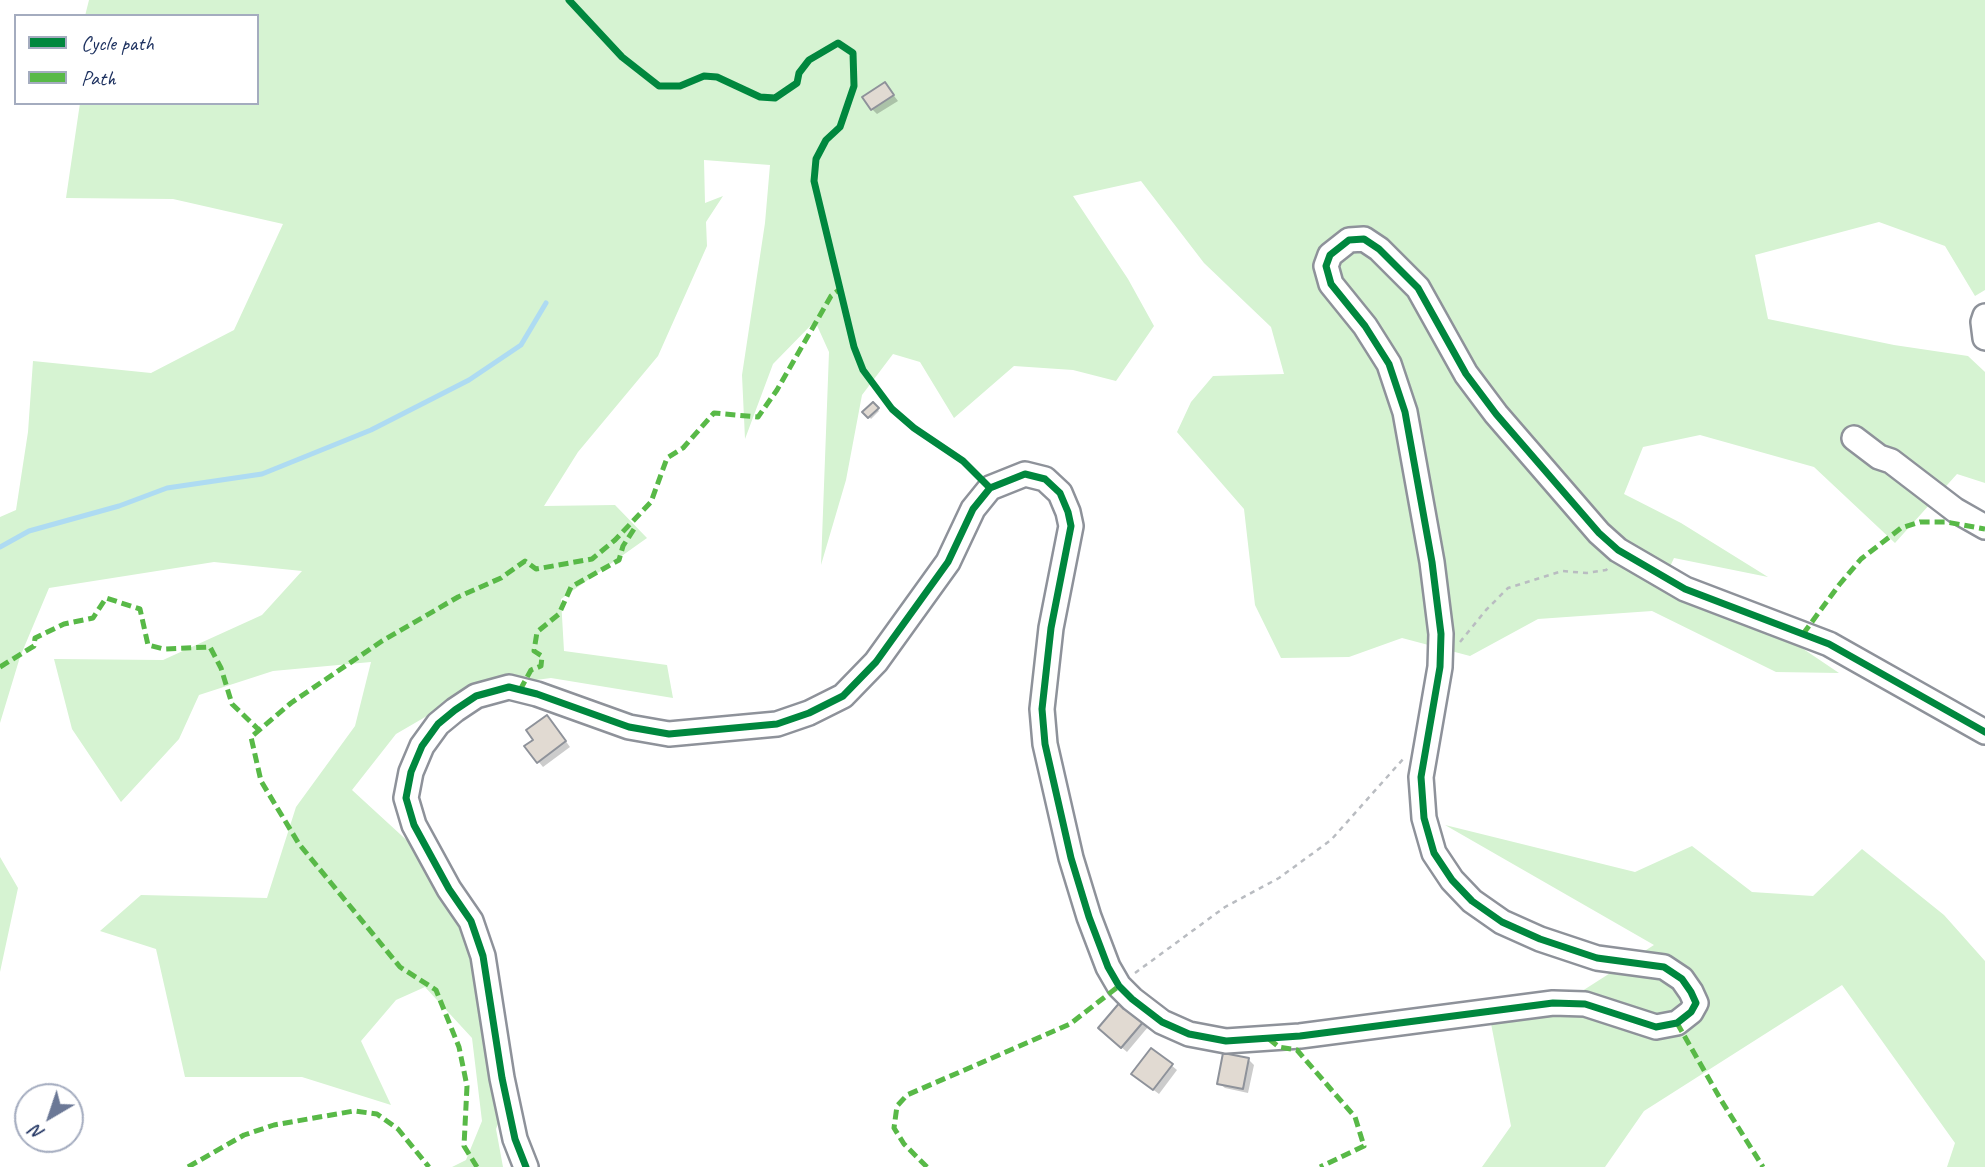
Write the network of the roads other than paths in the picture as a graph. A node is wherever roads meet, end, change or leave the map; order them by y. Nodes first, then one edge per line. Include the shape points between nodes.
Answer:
1 (1985, 316) edge
2 (1985, 338) edge
3 (1854, 438) dead end
4 (1985, 527) edge
5 (1985, 732) edge
6 (526, 1167) edge

1 - 2 street
3 - 4 street
5 - 6 street via 1829,644 1685,589 1625,554 1599,533 1496,414 1466,374 1419,288 1379,249 1364,239 1349,240 1330,255 1326,266 1331,284 1390,364 1405,412 1432,562 1441,634 1440,667 1421,777 1423,818 1434,853 1472,901 1502,922 1597,958 1664,968 1682,979 1696,1003 1691,1012 1677,1024 1656,1027 1585,1003 1553,1003 1300,1036 1226,1041 1189,1034 1162,1022 1119,986 1088,917 1074,870 1045,744 1042,709 1051,628 1071,526 1060,493 1045,479 1025,474 990,488 972,509 948,562 876,662 843,696 809,713 777,724 669,734 629,727 509,687 476,696 455,710 422,746 406,799 414,825 471,921 483,956 502,1078

